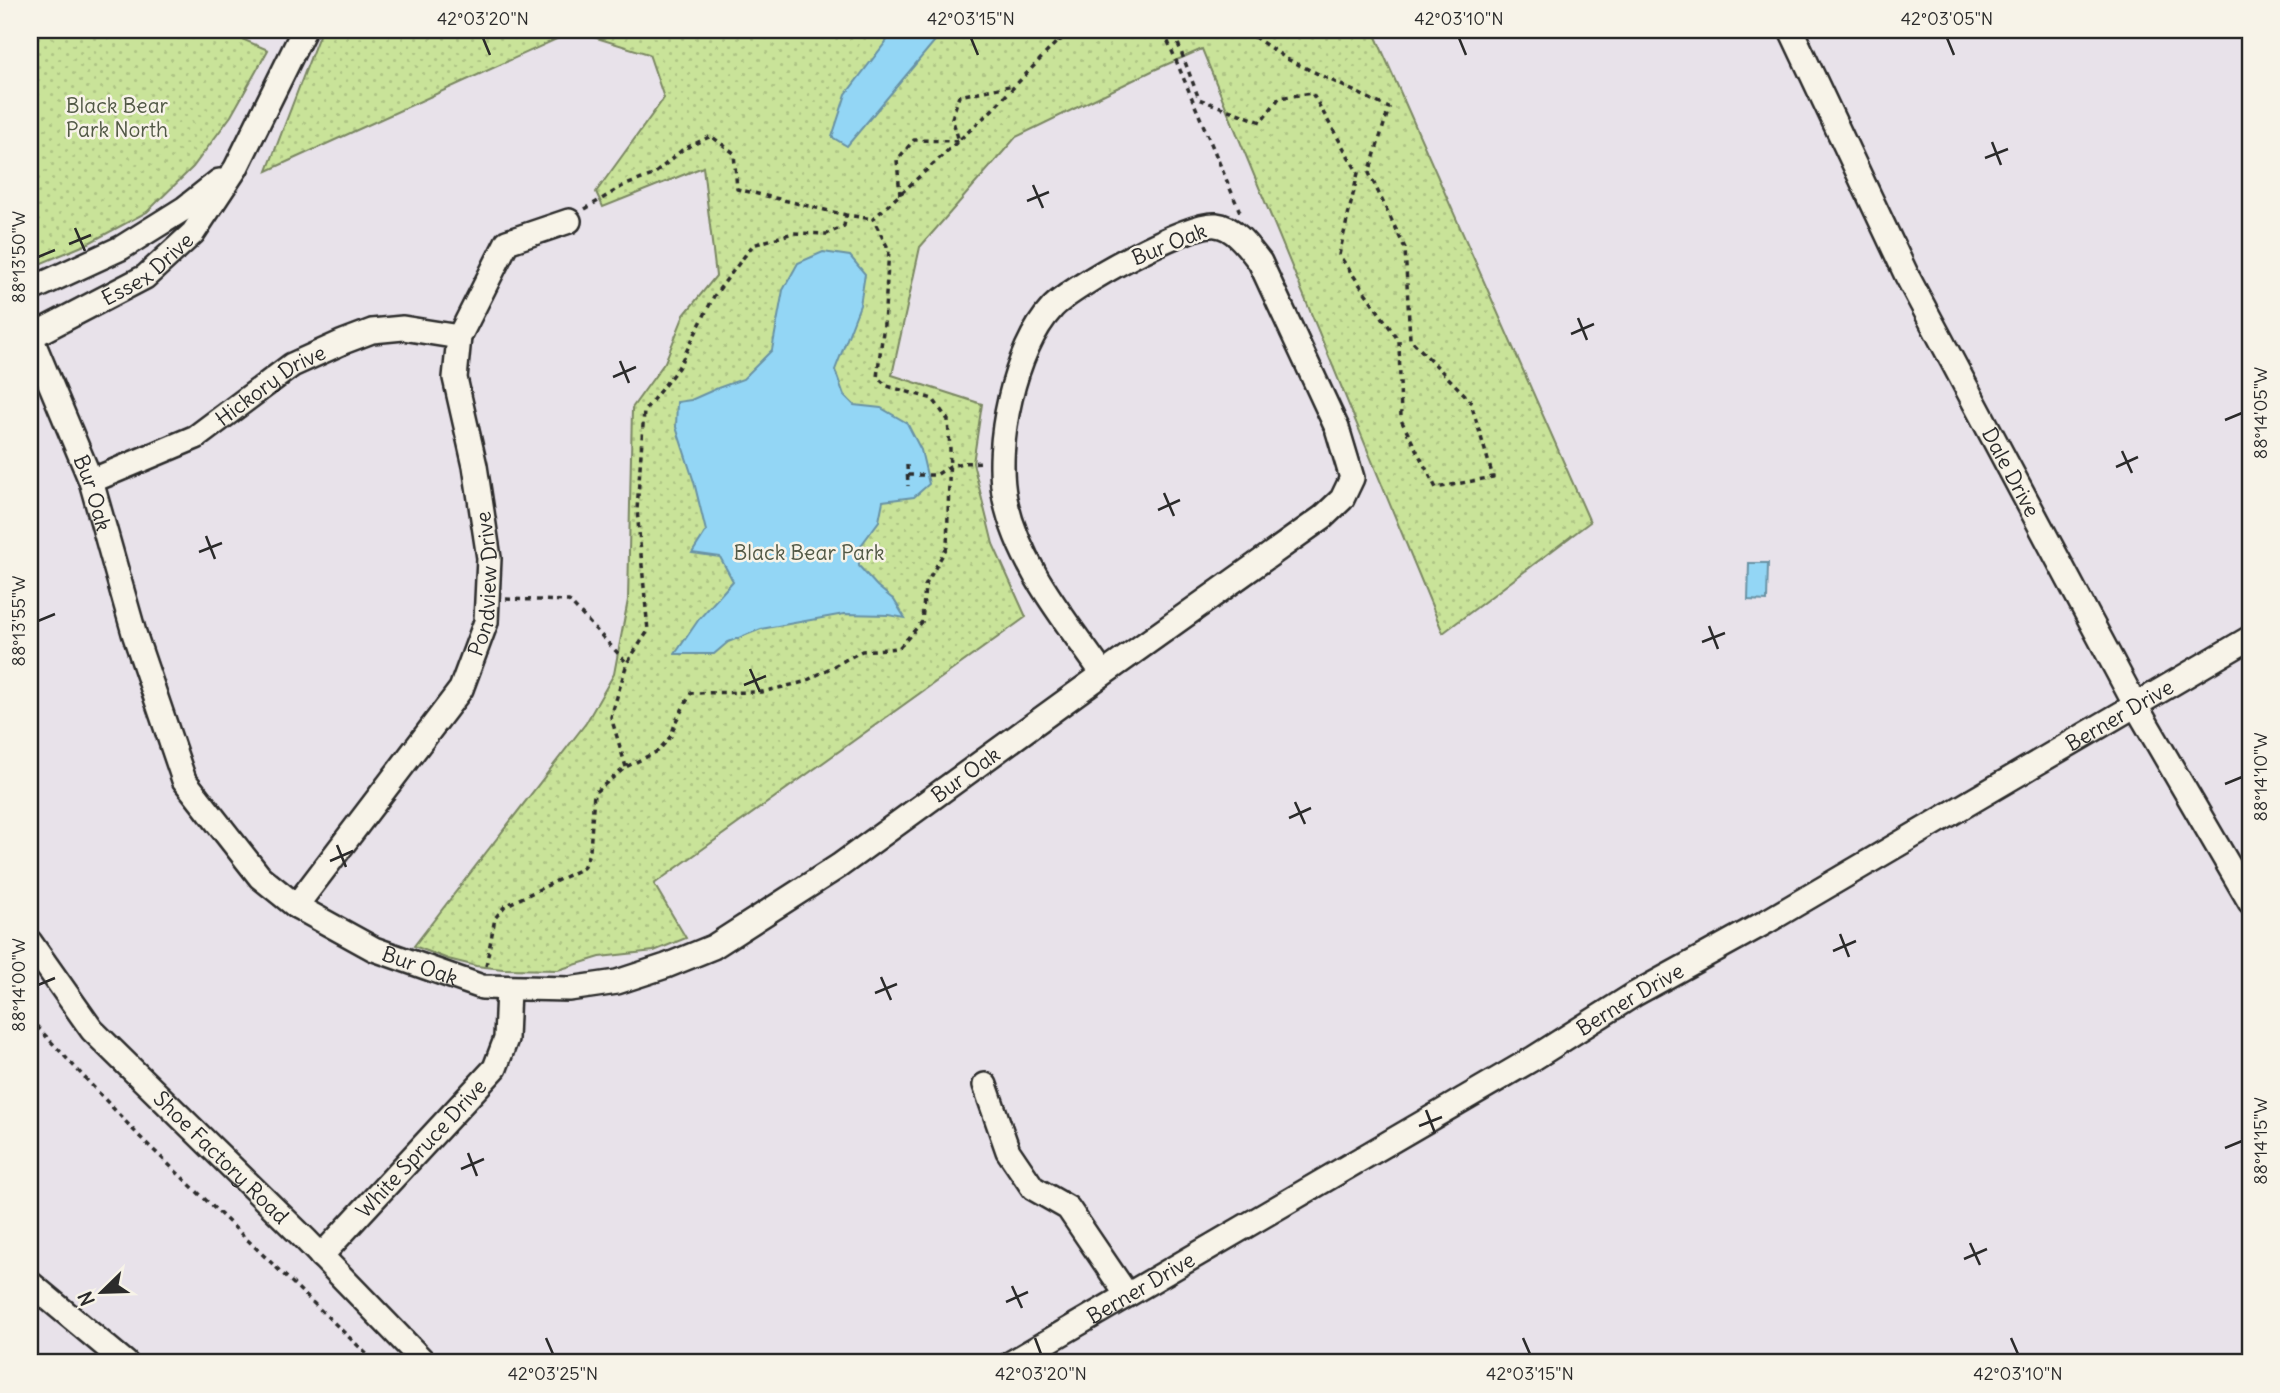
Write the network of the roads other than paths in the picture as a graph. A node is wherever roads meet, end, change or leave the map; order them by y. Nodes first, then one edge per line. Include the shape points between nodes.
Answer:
1 (304, 30) edge
2 (1791, 30) edge
3 (236, 168) junction
4 (569, 221) road end
5 (30, 290) edge
6 (30, 336) edge
7 (459, 337) junction
8 (91, 481) junction
9 (2250, 638) edge
10 (1103, 674) junction
11 (2136, 706) junction
12 (2250, 902) edge
13 (296, 906) junction
14 (30, 943) edge
15 (508, 989) junction
16 (985, 1085) dead end
17 (321, 1256) junction
18 (30, 1283) edge
19 (1127, 1296) junction
20 (414, 1359) edge
21 (126, 1363) edge
22 (1011, 1363) edge

1 - 3 street, Essex Drive
2 - 11 street, Dale Drive via 1907,276
3 - 5 street, Essex Drive via 185,208 121,248
3 - 6 street, Essex Drive via 193,233 145,277
4 - 7 street, Pondview Drive via 507,242
6 - 8 street, Bur Oak
7 - 8 street, Hickory Drive via 403,328 372,331 343,342 292,365 196,436
7 - 13 street, Pondview Drive via 455,378 489,558 486,622 461,688
8 - 13 street, Bur Oak via 134,633 184,780 260,877
9 - 11 street, Berner Drive
10 - 10 street, Bur Oak via 1029,566 1013,531 1005,498 1002,440 1019,371 1052,308 1077,288 1175,237 1217,225 1246,244 1259,262 1337,428 1352,478 1342,499 1323,517
10 - 15 street, Bur Oak via 839,866 713,947 617,982 569,989
11 - 12 street, Dale Drive
11 - 19 street, Berner Drive via 1635,994
13 - 15 street, Bur Oak via 373,949 482,987
14 - 17 street, Shoe Factory Road via 92,1030
15 - 17 street, White Spruce Drive via 506,1039 495,1069
16 - 19 street via 1008,1151 1033,1188 1068,1208
17 - 20 street, Shoe Factory Road
18 - 21 street
19 - 22 street, Berner Drive

